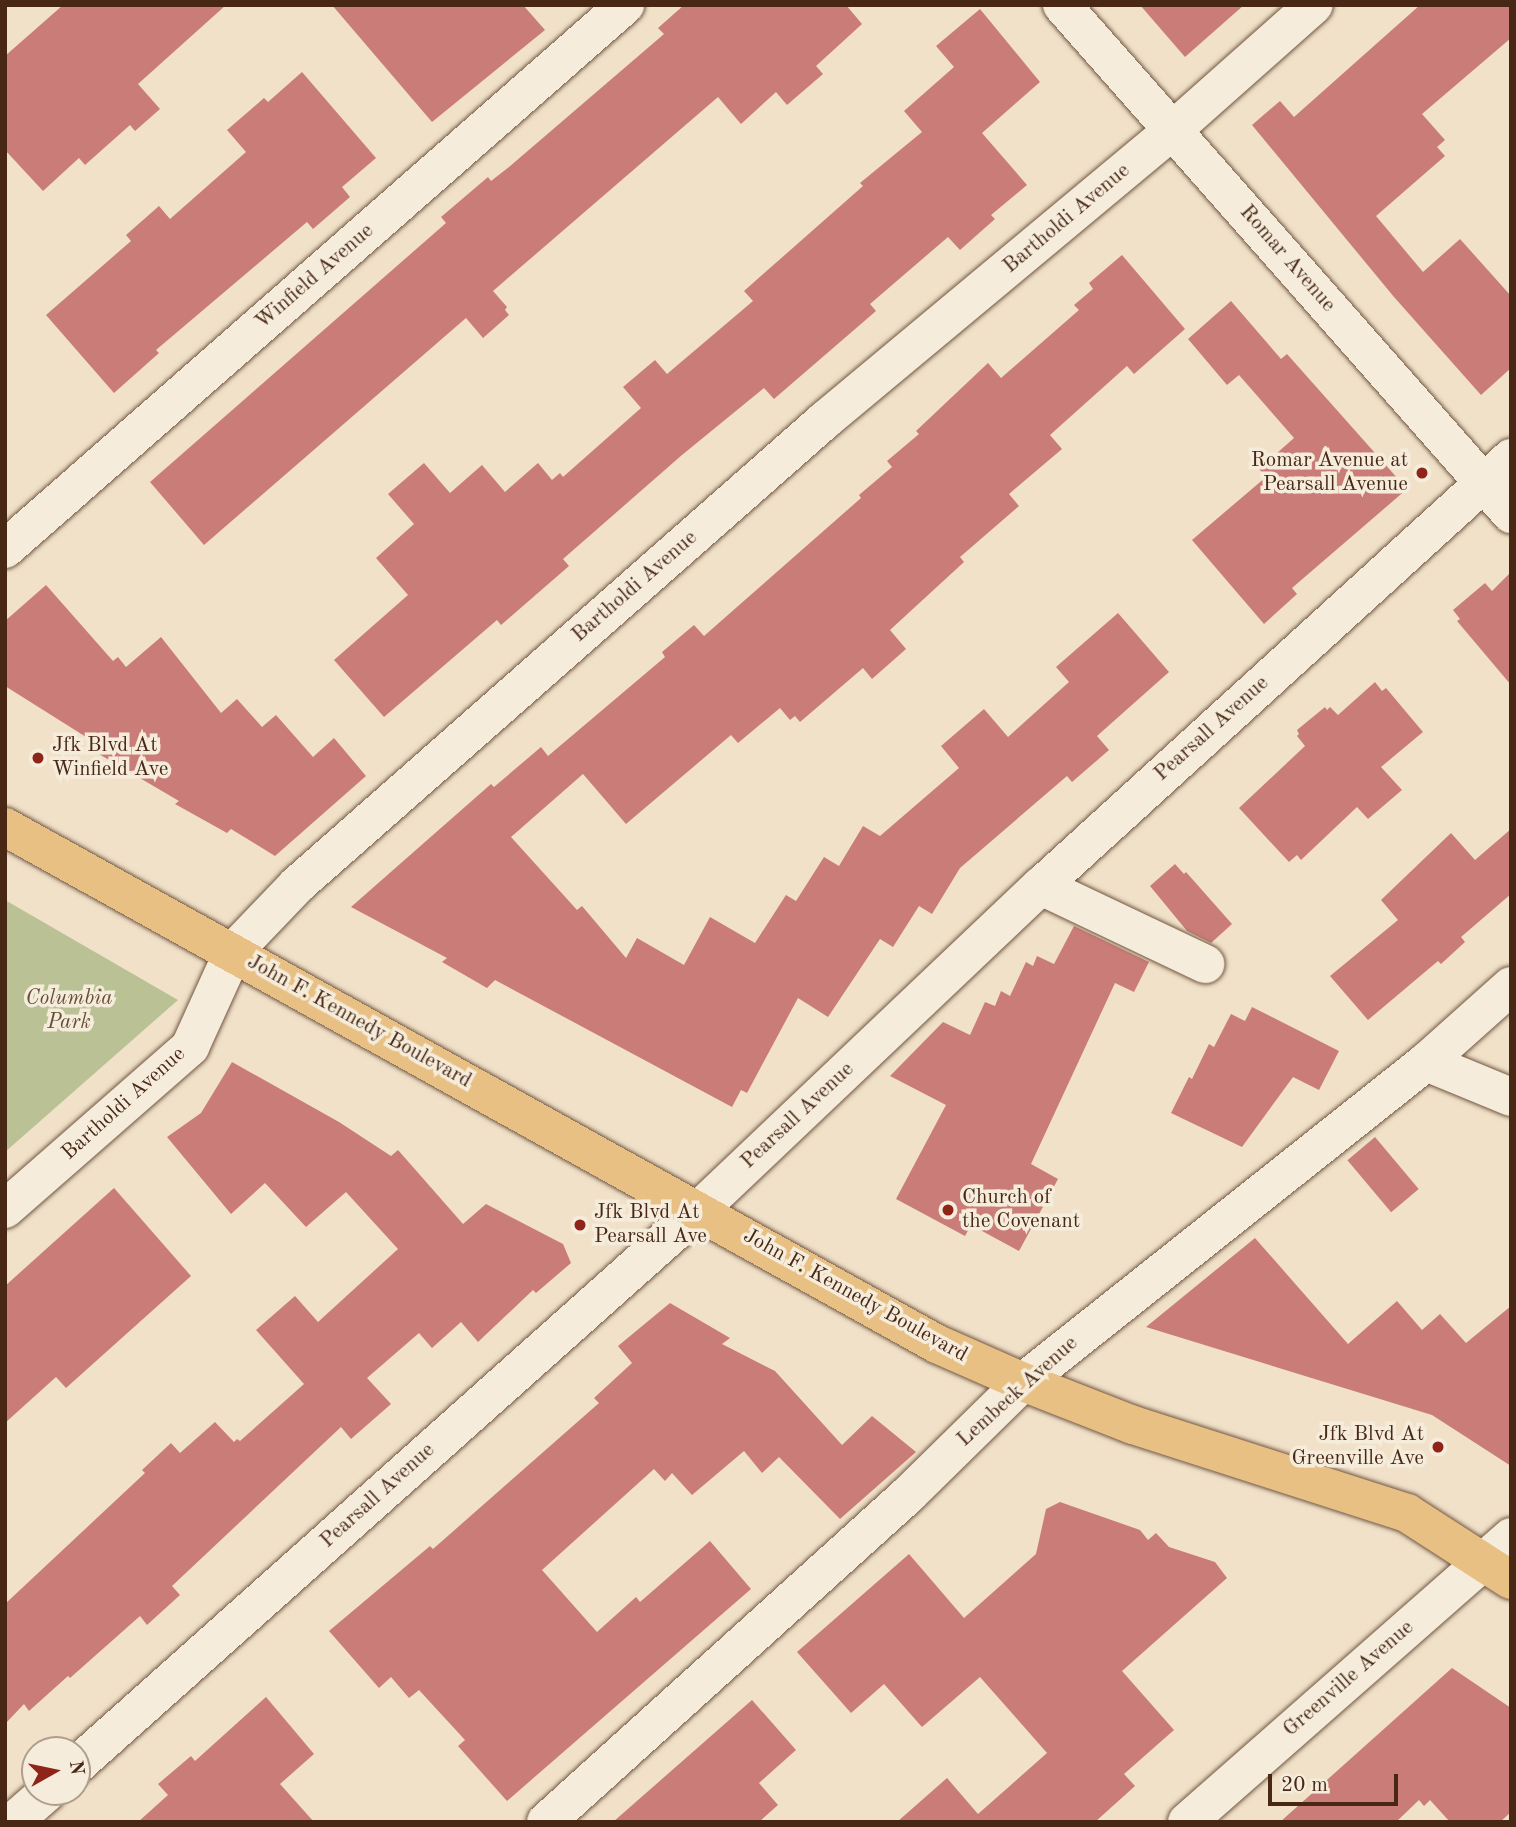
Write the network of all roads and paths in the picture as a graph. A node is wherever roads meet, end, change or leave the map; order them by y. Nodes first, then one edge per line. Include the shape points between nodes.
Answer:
1 (625, 5) edge
2 (1062, 5) edge
3 (1314, 5) edge
4 (1173, 130) junction
5 (1497, 470) edge
6 (1511, 514) edge
7 (5, 549) edge
8 (5, 827) edge
9 (1041, 886) junction
10 (233, 952) junction
11 (1205, 964) dead end
12 (1511, 986) edge
13 (1426, 1062) junction
14 (1511, 1097) edge
15 (5, 1209) edge
16 (699, 1210) junction
17 (1023, 1382) junction
18 (1502, 1560) edge
19 (91, 1753) edge
20 (31, 1806) edge
21 (13, 1822) edge
22 (546, 1822) edge
23 (1186, 1822) edge

1 - 7 street, Winfield Avenue
2 - 4 street, Romar Avenue
3 - 4 street, Bartholdi Avenue
4 - 5 street, Romar Avenue
4 - 10 street, Bartholdi Avenue via 825,420 307,876
5 - 6 street, Romar Avenue
5 - 9 street, Pearsall Avenue
8 - 10 main road, John F. Kennedy Boulevard
9 - 11 street
9 - 16 street, Pearsall Avenue
10 - 15 street, Bartholdi Avenue via 190,1047
10 - 16 main road, John F. Kennedy Boulevard
12 - 13 street, Lembeck Avenue
13 - 14 street
13 - 17 street, Lembeck Avenue
16 - 17 main road, John F. Kennedy Boulevard via 937,1344
16 - 19 street, Pearsall Avenue
17 - 18 main road, John F. Kennedy Boulevard via 1133,1425 1407,1513
17 - 22 street, Lembeck Avenue via 909,1494
18 - 23 street, Greenville Avenue
20 - 21 street

